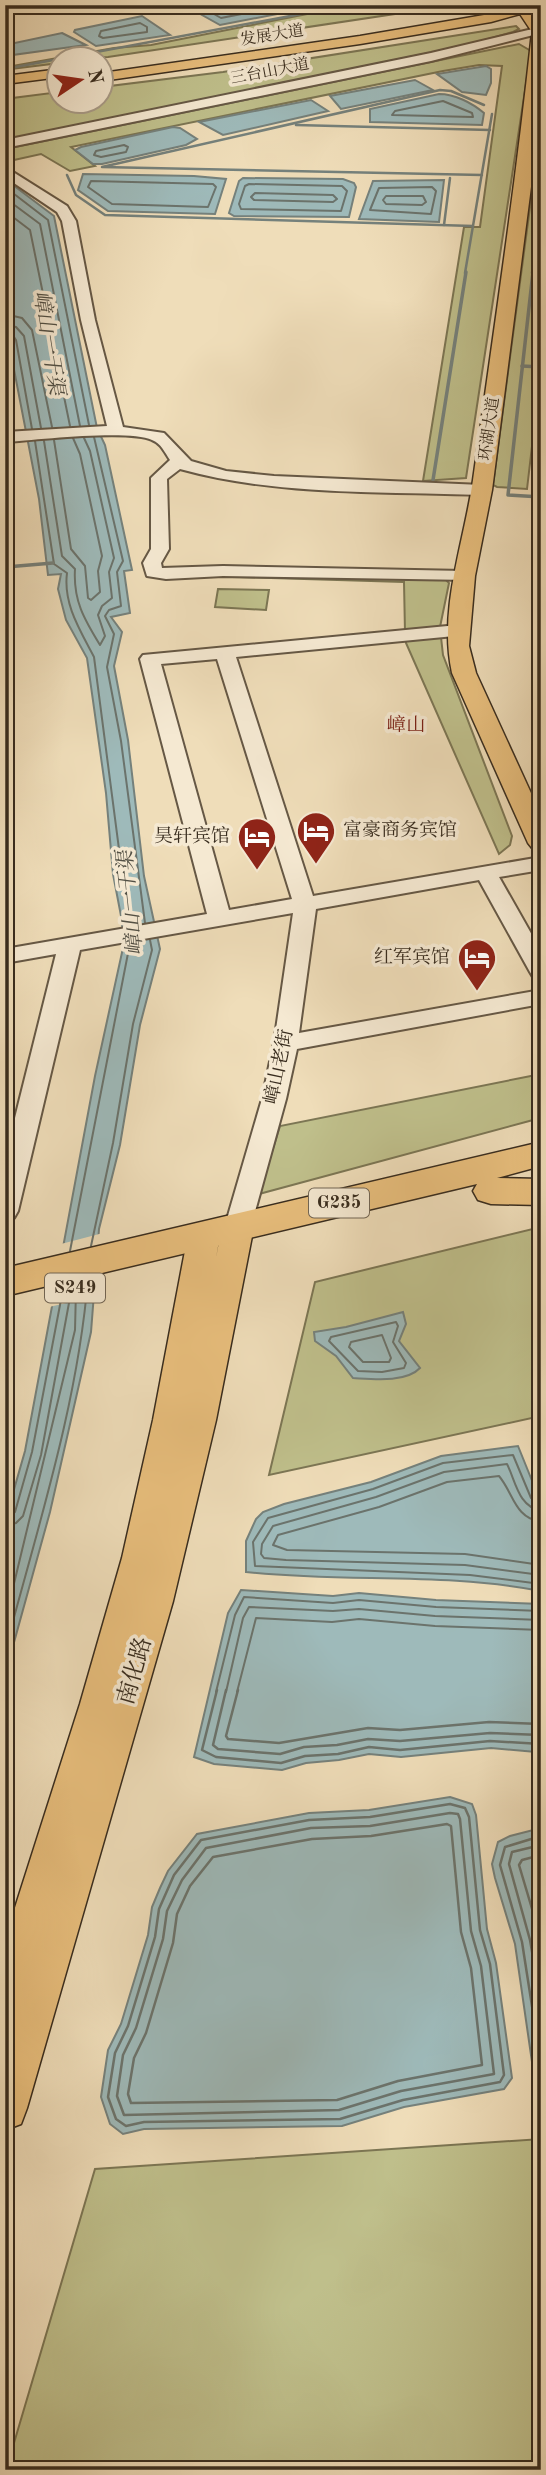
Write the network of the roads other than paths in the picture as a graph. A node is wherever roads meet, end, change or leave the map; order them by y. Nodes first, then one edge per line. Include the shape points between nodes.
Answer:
1 (493, 5) edge
2 (522, 7) edge
3 (454, 15) junction
4 (538, 28) edge
5 (393, 34) junction
6 (116, 66) edge
7 (46, 75) edge
8 (116, 75) edge
9 (5, 80) edge
10 (46, 85) edge
11 (5, 89) edge
12 (10, 143) edge
13 (5, 155) edge
14 (534, 158) edge
15 (5, 171) edge
16 (112, 430) junction
17 (5, 437) edge
18 (178, 461) junction
19 (482, 490) junction
20 (464, 576) junction
21 (458, 631) junction
22 (225, 653) junction
23 (541, 843) edge
24 (541, 863) edge
25 (486, 873) junction
26 (305, 905) junction
27 (214, 921) junction
28 (79, 944) junction
29 (5, 956) edge
30 (541, 972) edge
31 (541, 997) edge
32 (286, 1043) junction
33 (541, 1144) edge
34 (541, 1154) edge
35 (487, 1180) junction
36 (541, 1180) edge
37 (541, 1192) edge
38 (5, 1211) edge
39 (219, 1242) junction
40 (141, 1261) junction
41 (5, 1282) edge
42 (5, 1305) edge
43 (5, 2004) edge
44 (5, 2108) edge

1 - 3 main road
2 - 3 main road, 发展大道
2 - 4 main road
2 - 5 main road, 发展大道 via 491,18
3 - 6 main road, 发展大道
4 - 5 main road via 504,21
4 - 12 street, 三台山大道 via 499,42
4 - 14 main road, 环湖大道
5 - 8 main road, 发展大道
7 - 9 main road
10 - 11 main road
12 - 13 street
14 - 19 main road, 环湖大道
15 - 16 street via 62,209 69,220
16 - 17 street
16 - 18 street via 158,436
18 - 19 street via 249,479
18 - 20 street via 159,478 160,549 152,563 153,572
19 - 20 main road, 环湖大道
20 - 21 main road, 环湖大道
21 - 22 street
21 - 23 main road, 环湖大道 via 464,673
22 - 26 street, 嶂山老街
22 - 27 street via 150,659
24 - 25 street
25 - 26 street
25 - 30 street
26 - 27 street
26 - 32 street, 嶂山老街
27 - 28 street
28 - 29 street
28 - 38 street
31 - 32 street
32 - 39 street, 嶂山老街 via 274,1099
33 - 35 highway
34 - 35 highway, G235
35 - 36 highway, G235
35 - 37 highway
35 - 39 highway, G235
39 - 40 highway, G235
39 - 43 main road, 南化路 via 128,1603
39 - 44 main road, 南化路 via 199,1420 155,1601
40 - 41 highway, S249
40 - 42 highway, S249

